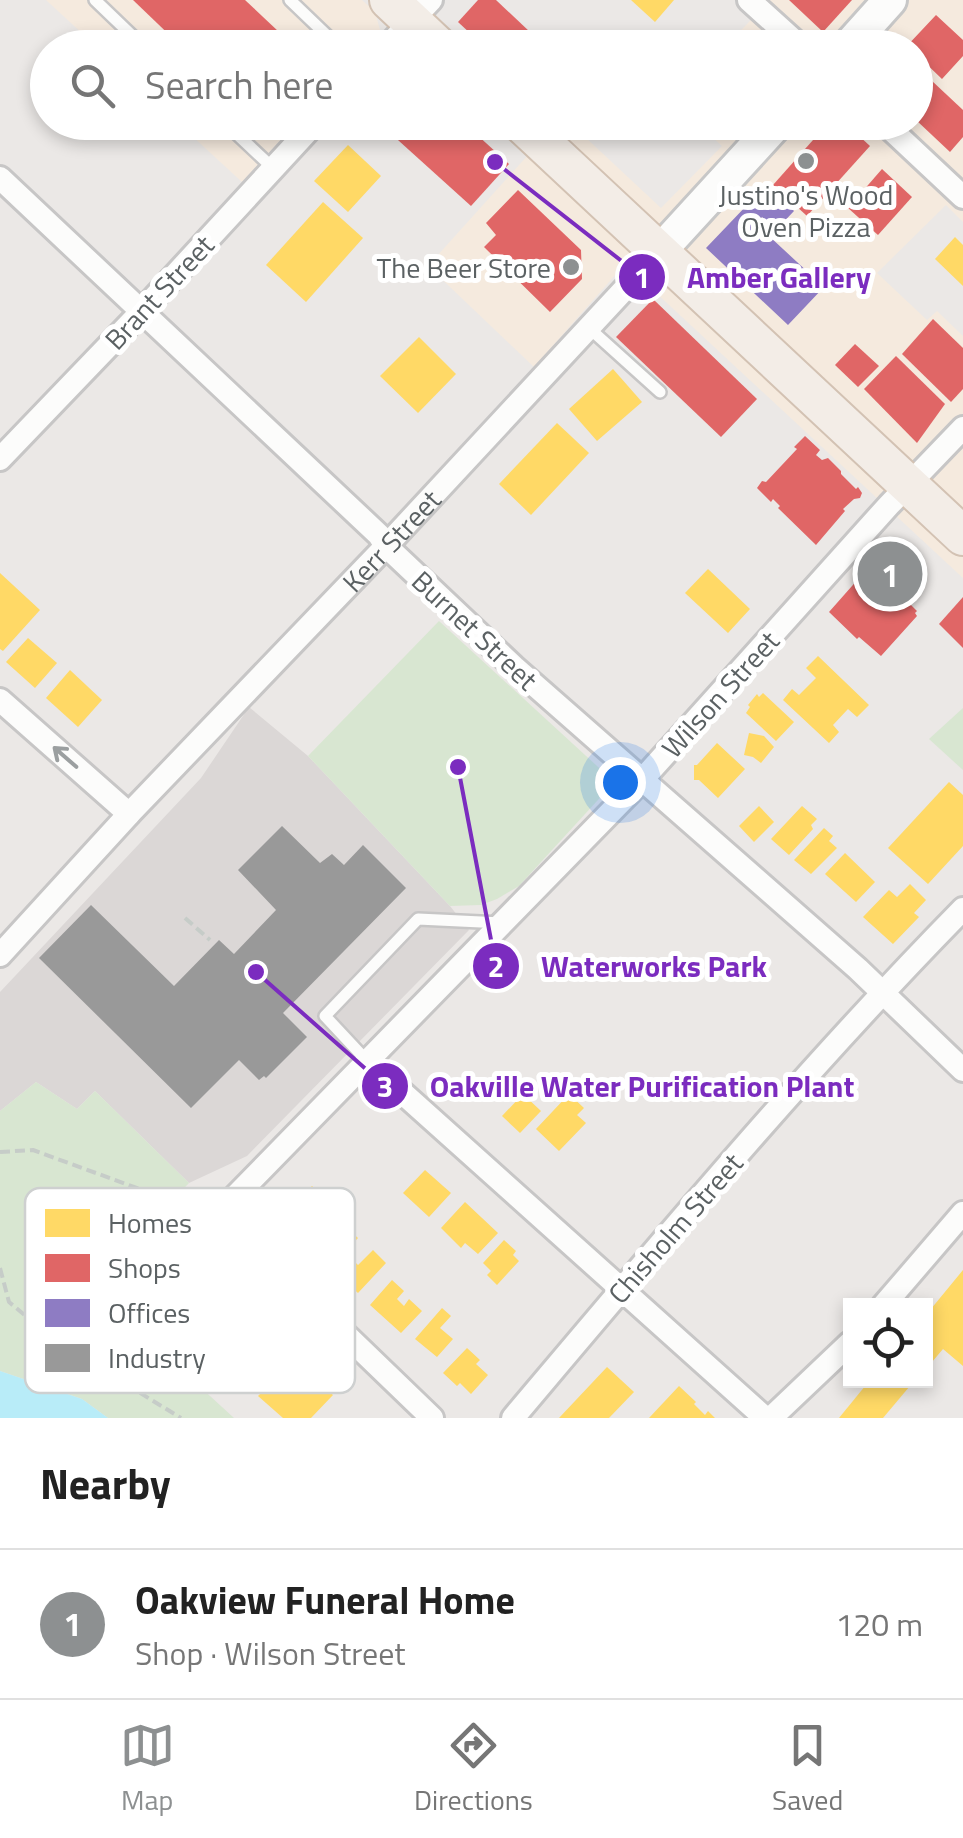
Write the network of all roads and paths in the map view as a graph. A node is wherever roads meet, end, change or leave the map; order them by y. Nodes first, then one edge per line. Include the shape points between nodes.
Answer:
1 (94, 0) edge
2 (290, 0) edge
3 (749, 0) edge
4 (890, 0) edge
5 (126, 30) edge
6 (321, 30) edge
7 (782, 30) edge
8 (863, 30) edge
9 (243, 140) edge
10 (300, 140) edge
11 (539, 140) edge
12 (762, 140) edge
13 (902, 140) edge
14 (274, 169) junction
15 (0, 178) edge
16 (963, 197) edge
17 (660, 252) junction
18 (141, 312) junction
19 (589, 328) junction
20 (660, 392) dead end
21 (963, 428) edge
22 (0, 459) edge
23 (908, 484) junction
24 (963, 536) edge
25 (386, 546) junction
26 (0, 700) edge
27 (641, 781) junction
28 (130, 814) junction
29 (963, 908) edge
30 (185, 918) dead end
31 (502, 923) junction
32 (210, 940) dead end
33 (0, 955) edge
34 (882, 992) junction
35 (367, 1061) junction
36 (963, 1070) edge
37 (0, 1152) edge
38 (137, 1188) edge
39 (243, 1188) edge
40 (963, 1212) edge
41 (0, 1268) edge
42 (622, 1288) junction
43 (890, 1298) edge
44 (25, 1316) edge
45 (355, 1344) edge
46 (843, 1349) edge
47 (139, 1393) edge
48 (180, 1418) edge
49 (432, 1418) edge
50 (513, 1418) edge
51 (768, 1418) edge

1 - 5 lane
2 - 6 lane
3 - 7 street
4 - 8 main road
9 - 14 lane
10 - 14 street, Brant Street
11 - 17 main road
12 - 17 main road, Kerr Street
13 - 16 street
14 - 18 street, Brant Street
15 - 18 street, Burnet Street
17 - 19 street, Kerr Street
17 - 23 main road
18 - 22 street, Brant Street
18 - 25 street, Burnet Street
19 - 20 lane
19 - 25 street, Kerr Street
21 - 23 street, Wilson Street
23 - 24 main road
23 - 27 street, Wilson Street
25 - 27 street, Burnet Street
25 - 28 street, Kerr Street
28 -> 26 street
27 - 31 street, Wilson Street
27 - 34 street, Burnet Street
28 - 33 street, Kerr Street
29 - 34 street, Chisholm Street
30 - 32 path
31 - 35 street, Wilson Street
31 - 35 lane via 418,918 325,1016
34 - 36 street, Burnet Street
34 - 42 street, Chisholm Street
35 - 39 street, Wilson Street
35 - 42 street
37 - 38 path via 33,1150
40 - 43 street
41 - 44 path via 9,1302
42 - 50 street, Chisholm Street
42 - 51 street
45 - 49 street
46 - 51 street
47 - 48 path

